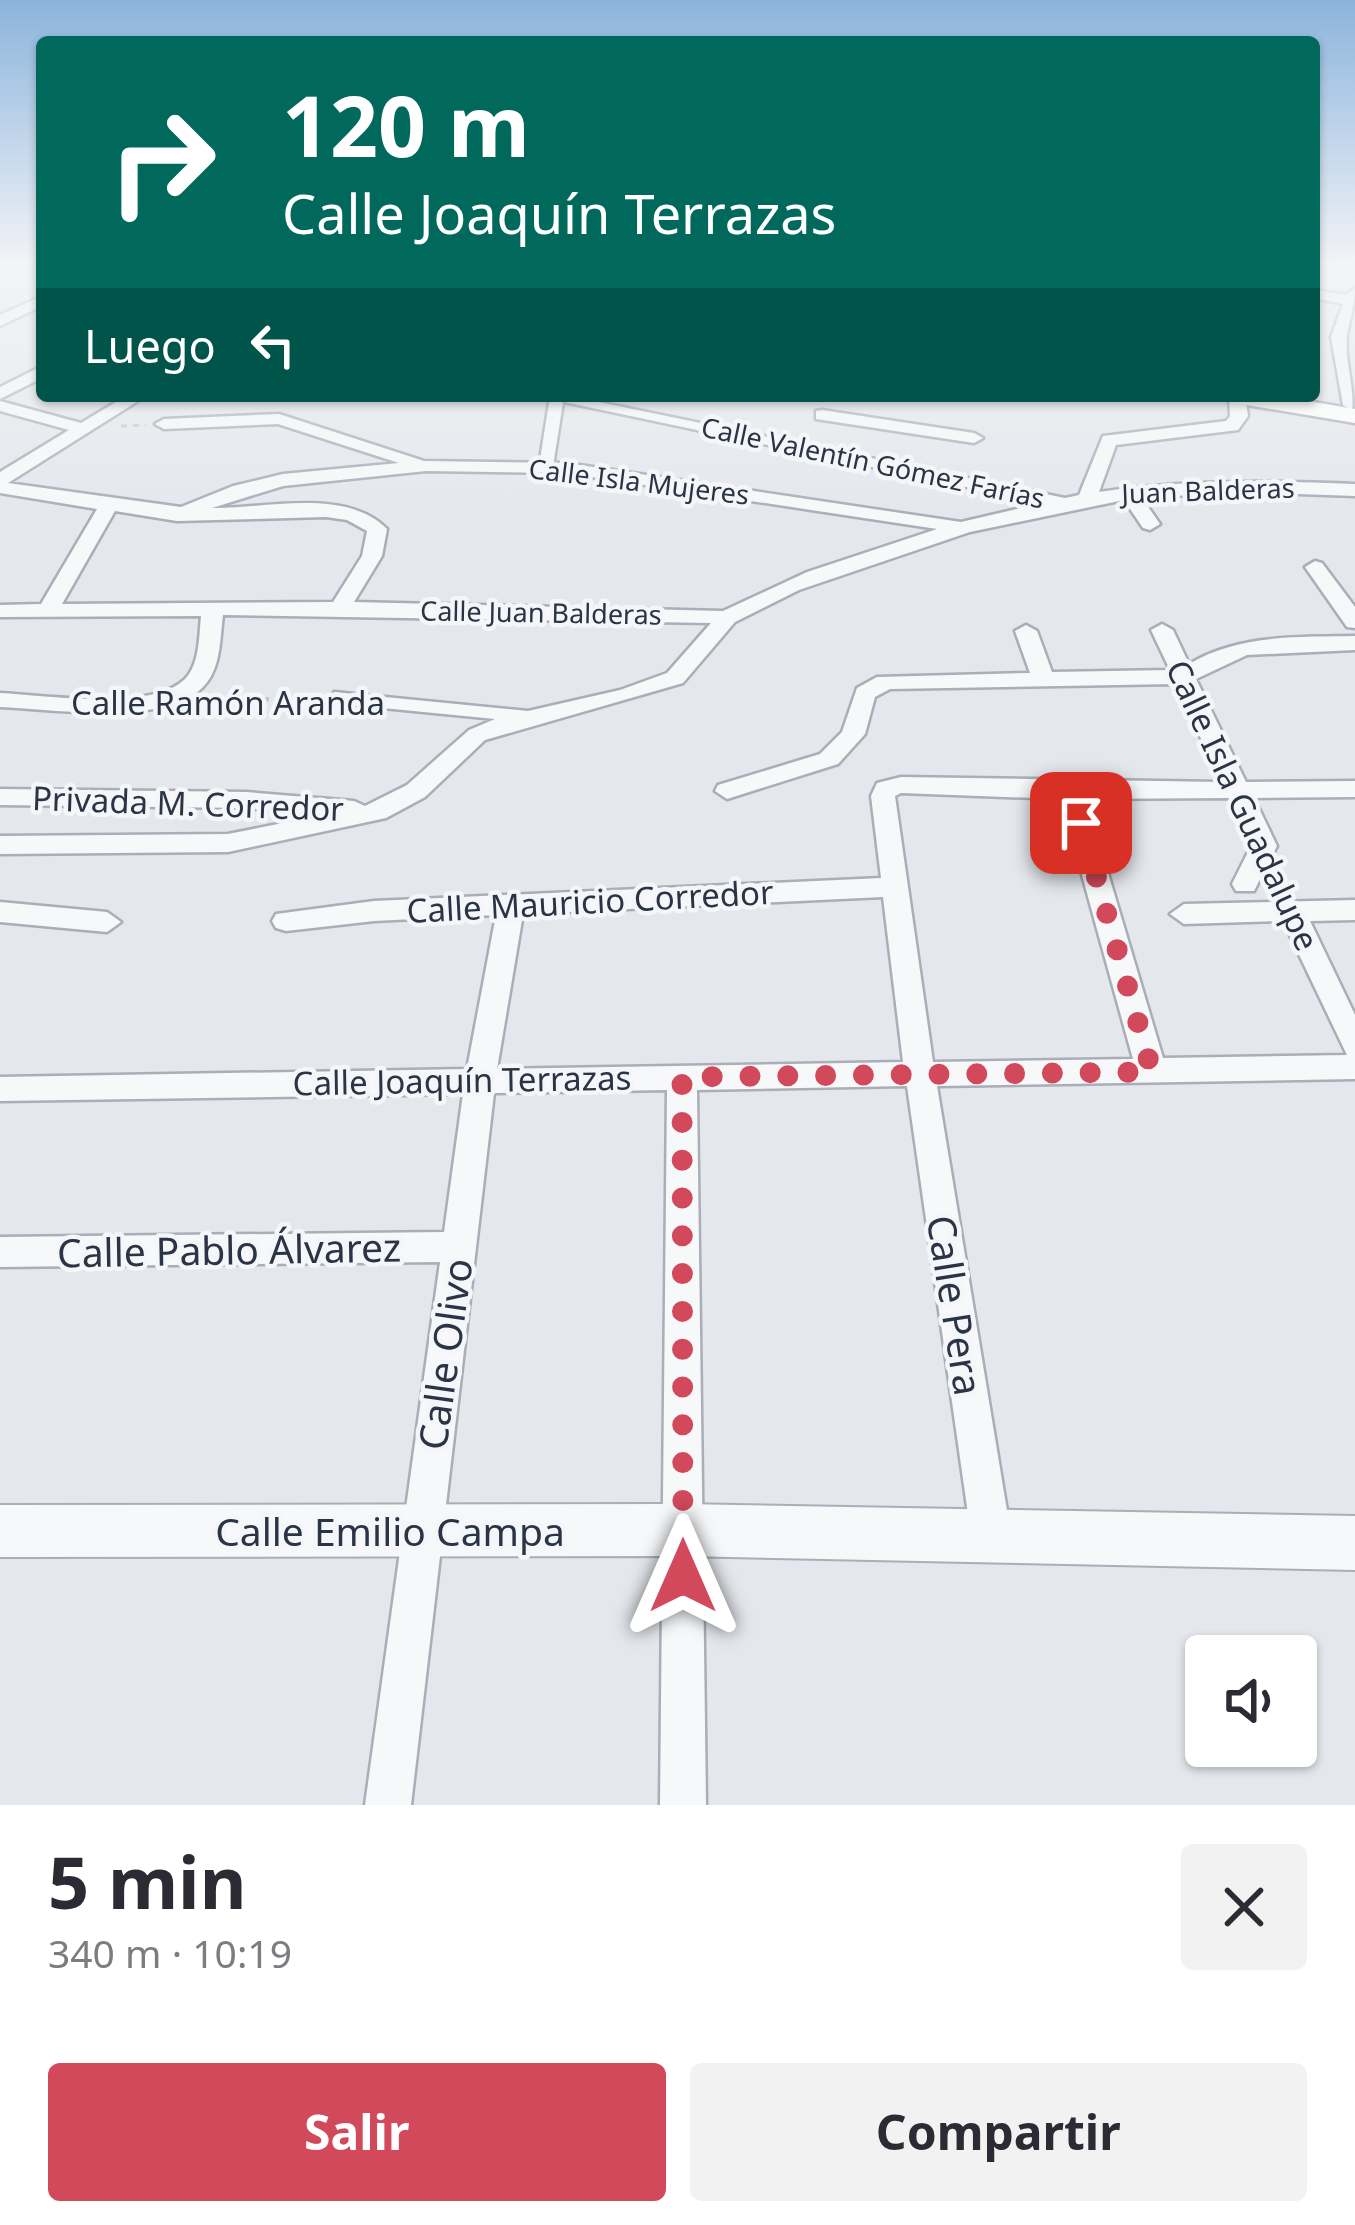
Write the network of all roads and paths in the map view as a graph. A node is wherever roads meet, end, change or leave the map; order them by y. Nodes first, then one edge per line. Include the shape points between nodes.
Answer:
1 (1348, 349) edge
2 (36, 374) edge
3 (0, 394) edge
4 (1320, 401) edge
5 (127, 402) edge
6 (562, 402) edge
7 (583, 402) edge
8 (1237, 402) edge
9 (1295, 402) edge
10 (0, 406) edge
11 (1354, 408) edge
12 (977, 414) dead end
13 (822, 415) dead end
14 (164, 424) dead end
15 (80, 428) junction
16 (974, 438) junction
17 (427, 466) junction
18 (546, 466) junction
19 (967, 479) junction
20 (0, 483) edge
21 (1128, 490) junction
22 (1355, 490) edge
23 (1088, 496) junction
24 (1061, 501) junction
25 (109, 505) junction
26 (177, 515) junction
27 (1150, 524) dead end
28 (961, 526) junction
29 (1315, 567) dead end
30 (340, 608) junction
31 (213, 609) junction
32 (48, 610) junction
33 (0, 611) edge
34 (727, 616) junction
35 (1355, 622) edge
36 (1162, 630) dead end
37 (1026, 631) dead end
38 (1355, 643) edge
39 (1184, 677) junction
40 (1043, 678) junction
41 (342, 697) joint
42 (0, 700) edge
43 (152, 703) junction
44 (534, 715) junction
45 (1355, 789) edge
46 (727, 791) dead end
47 (1071, 791) junction
48 (1241, 792) junction
49 (0, 796) edge
50 (376, 812) junction
51 (0, 844) edge
52 (1245, 884) dead end
53 (895, 887) junction
54 (511, 905) junction
55 (1355, 910) edge
56 (1292, 911) junction
57 (0, 912) edge
58 (1184, 914) dead end
59 (286, 921) dead end
60 (107, 922) dead end
61 (1355, 1046) edge
62 (1355, 1067) edge
63 (1152, 1072) junction
64 (920, 1075) junction
65 (682, 1077) junction
66 (480, 1079) junction
67 (0, 1089) edge
68 (458, 1247) junction
69 (0, 1252) edge
70 (421, 1529) junction
71 (683, 1530) junction
72 (0, 1531) edge
73 (991, 1534) junction
74 (1355, 1543) edge
75 (388, 1805) edge
76 (683, 1805) edge

1 - 11 street
2 - 3 street
4 - 11 main road
5 - 15 street
6 - 18 street
7 - 19 street, Calle Valentín Gómez Farías
8 - 23 street via 1232,426 1113,438
9 - 11 main road
10 - 15 street
12 - 16 street
13 - 16 street
14 - 17 street via 279,419
15 - 20 street
16 - 19 street
17 - 18 street, Calle Isla Mujeres
17 - 26 street, Calle Isla Mujeres via 259,484
18 - 28 street, Calle Isla Mujeres
19 - 24 street, Calle Valentín Gómez Farías
20 - 25 street
21 - 22 street, Juan Balderas
21 - 23 street, Juan Balderas
21 - 27 street
23 - 24 street, Juan Balderas
24 - 28 street, Calle Juan Balderas
25 - 26 street
25 - 32 street
26 - 30 street via 305,511 367,519 377,529 372,556
28 - 34 street, Calle Juan Balderas via 811,577
29 - 35 street
30 - 31 street, Calle Juan Balderas
30 - 34 street, Calle Juan Balderas
31 - 32 street, Calle Juan Balderas
31 - 43 street via 205,665 194,682
32 - 33 street, Calle Juan Balderas
34 - 44 street via 675,677
36 - 39 street, Calle Isla Guadalupe
37 - 40 street
38 - 39 street via 1232,650
39 - 40 street
39 - 48 street, Calle Isla Guadalupe
40 - 46 street via 885,682 866,693 853,734 829,759
41 - 43 path, Calle Ramón Aranda
41 - 44 street, Calle Ramón Aranda
42 - 43 street, Calle Ramón Aranda
44 - 50 street via 477,735 416,791
45 - 48 street
47 - 48 street
47 - 53 street, Calle Pera via 886,789
47 - 63 street
48 - 52 street, Calle Isla Guadalupe via 1264,846
49 - 50 street, Privada M. Corredor via 246,800
50 - 51 street via 228,843
53 - 54 street, Calle Mauricio Corredor
53 - 64 street, Calle Pera
54 - 59 street, Calle Mauricio Corredor
54 - 66 street, Calle Olivo
55 - 56 street
56 - 58 street
56 - 61 street, Calle Isla Guadalupe
57 - 60 street
62 - 63 street, Calle Joaquín Terrazas
63 - 64 street, Calle Joaquín Terrazas
64 - 65 street, Calle Joaquín Terrazas
64 - 73 street, Calle Pera
65 - 66 street, Calle Joaquín Terrazas
65 - 71 street
66 - 67 street, Calle Joaquín Terrazas
66 - 68 street, Calle Olivo
68 - 69 street, Calle Pablo Álvarez
68 - 70 street, Calle Olivo
70 - 71 street, Calle Emilio Campa
70 - 72 street, Calle Emilio Campa
70 - 75 street, Calle Olivo
71 - 73 street, Calle Emilio Campa
71 - 76 street
73 - 74 street, Calle Emilio Campa

